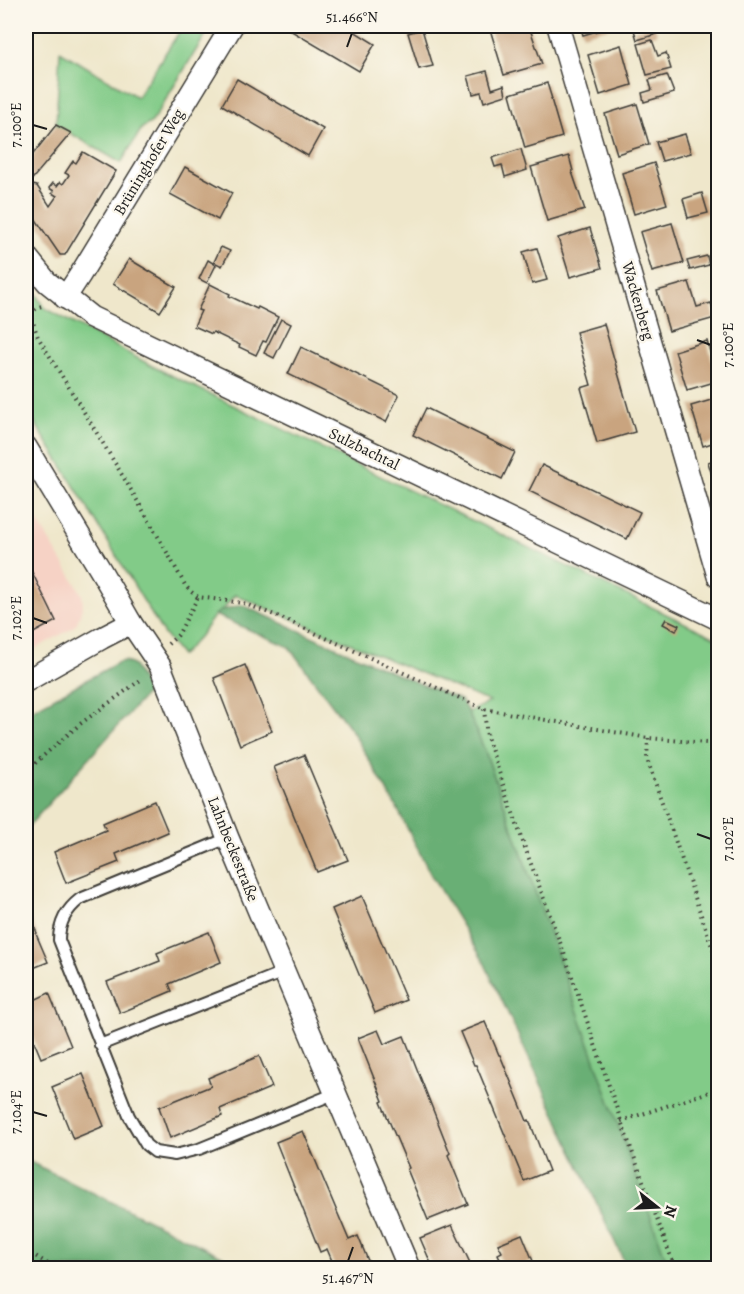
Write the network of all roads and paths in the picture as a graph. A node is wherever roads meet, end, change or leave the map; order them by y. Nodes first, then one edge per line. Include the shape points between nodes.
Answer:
1 (232, 26) edge
2 (558, 26) edge
3 (26, 256) edge
4 (65, 298) junction
5 (26, 301) edge
6 (32, 313) junction
7 (26, 318) edge
8 (26, 447) edge
9 (718, 576) edge
10 (198, 597) junction
11 (718, 615) edge
12 (131, 623) junction
13 (156, 660) junction
14 (26, 681) edge
15 (484, 709) junction
16 (648, 738) junction
17 (718, 744) edge
18 (26, 771) edge
19 (228, 838) junction
20 (718, 964) edge
21 (284, 972) junction
22 (100, 1045) junction
23 (718, 1089) edge
24 (336, 1093) junction
25 (621, 1121) junction
26 (26, 1250) edge
27 (54, 1269) edge
28 (409, 1269) edge
29 (675, 1269) edge

1 - 4 street, Brüninghofer Weg
2 - 9 street, Wackenberg
3 - 4 street, Sulzbachtal
4 - 11 street, Sulzbachtal via 91,317
5 - 6 path
6 - 7 path
6 - 10 path via 38,337 185,585
8 - 12 street, Lahnbeckestraße
10 - 13 path via 178,635
10 - 15 path via 243,603 277,616
12 - 13 street, Lahnbeckestraße
12 - 14 street
13 - 18 path
13 - 19 street, Lahnbeckestraße
15 - 16 path
15 - 25 path via 487,737
16 - 17 path
16 - 20 path via 647,759
19 - 21 street, Lahnbeckestraße
19 - 22 lane via 80,898 65,915 59,940
21 - 22 lane
21 - 24 street, Lahnbeckestraße
22 - 24 lane via 129,1116 146,1145 155,1152 175,1155 200,1149
23 - 25 path
24 - 28 street, Lahnbeckestraße
25 - 29 path
26 - 27 path

